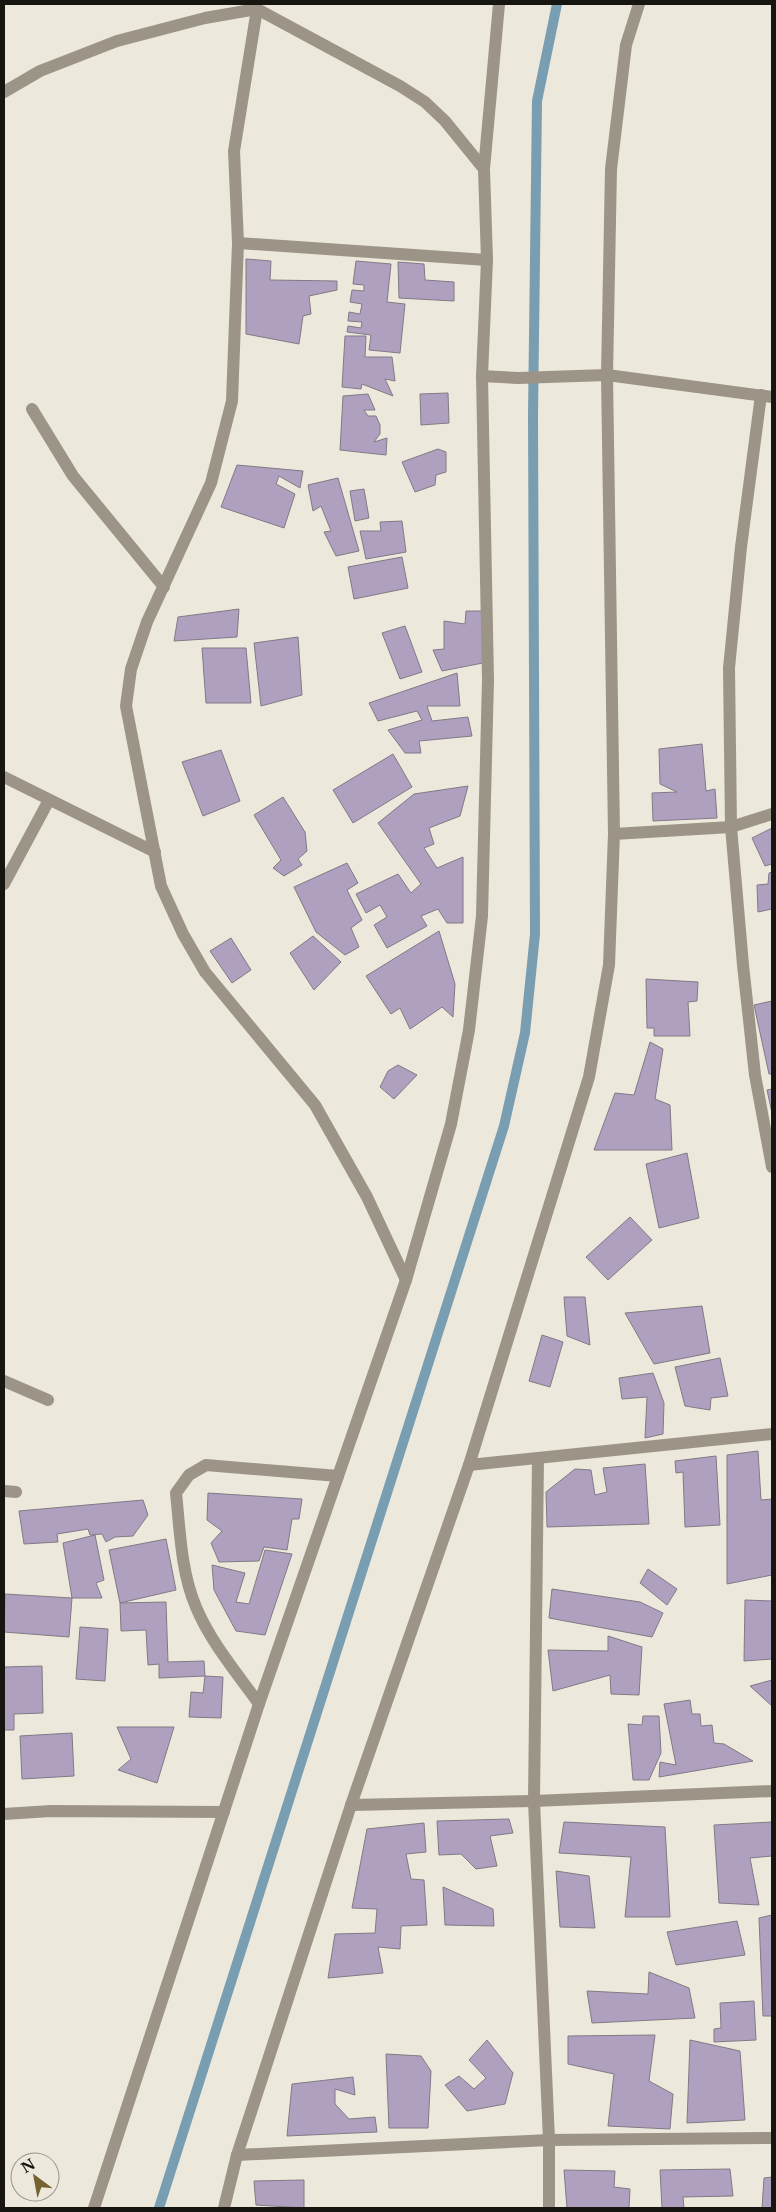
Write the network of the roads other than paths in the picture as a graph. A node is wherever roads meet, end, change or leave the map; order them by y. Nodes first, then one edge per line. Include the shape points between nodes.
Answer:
1 (499, 4) edge
2 (639, 4) edge
3 (255, 7) edge
4 (4, 92) edge
5 (484, 169) junction
6 (238, 243) junction
7 (487, 260) junction
8 (482, 376) junction
9 (607, 376) junction
10 (766, 396) edge
11 (32, 409) dead end
12 (164, 587) junction
13 (4, 777) edge
14 (49, 800) junction
15 (772, 814) edge
16 (731, 827) junction
17 (614, 834) junction
18 (155, 852) junction
19 (4, 884) edge
20 (772, 1167) edge
21 (406, 1280) junction
22 (4, 1380) edge
23 (48, 1400) dead end
24 (772, 1434) edge
25 (538, 1458) junction
26 (469, 1465) junction
27 (338, 1476) junction
28 (259, 1704) junction
29 (772, 1791) edge
30 (534, 1801) junction
31 (351, 1805) junction
32 (224, 1812) junction
33 (4, 1814) edge
34 (772, 2138) edge
35 (549, 2140) junction
36 (237, 2155) junction
37 (94, 2208) edge
38 (224, 2208) edge
39 (550, 2208) edge

1 - 5 street
2 - 9 street via 626,45 611,169
3 - 4 street via 117,41 40,71
3 - 5 street via 425,102
3 - 6 street via 234,151
5 - 7 street
6 - 7 street
6 - 12 street via 232,401 211,483
7 - 8 street
8 - 9 street
8 - 21 street via 488,680 482,916 469,1030 451,1124
9 - 10 street
9 - 17 street
10 - 16 street via 731,636
11 - 12 street via 78,484
12 - 18 street via 147,622 131,670 126,706
13 - 14 street
14 - 18 street
14 - 19 street
15 - 16 street
16 - 17 street
16 - 20 street via 755,1075
17 - 26 street via 609,965 589,1076
18 - 21 street via 161,886 205,972 315,1105 367,1197
21 - 27 street
22 - 23 street
24 - 25 street
25 - 26 street
25 - 30 street
26 - 31 street
27 - 28 street
27 - 28 street via 206,1466 189,1475 176,1493 186,1575 195,1606 209,1634
28 - 32 street
29 - 30 street
30 - 31 street
30 - 35 street
31 - 36 street
32 - 33 street via 52,1811
32 - 37 street
34 - 35 street
35 - 36 street
35 - 39 street
36 - 38 street

